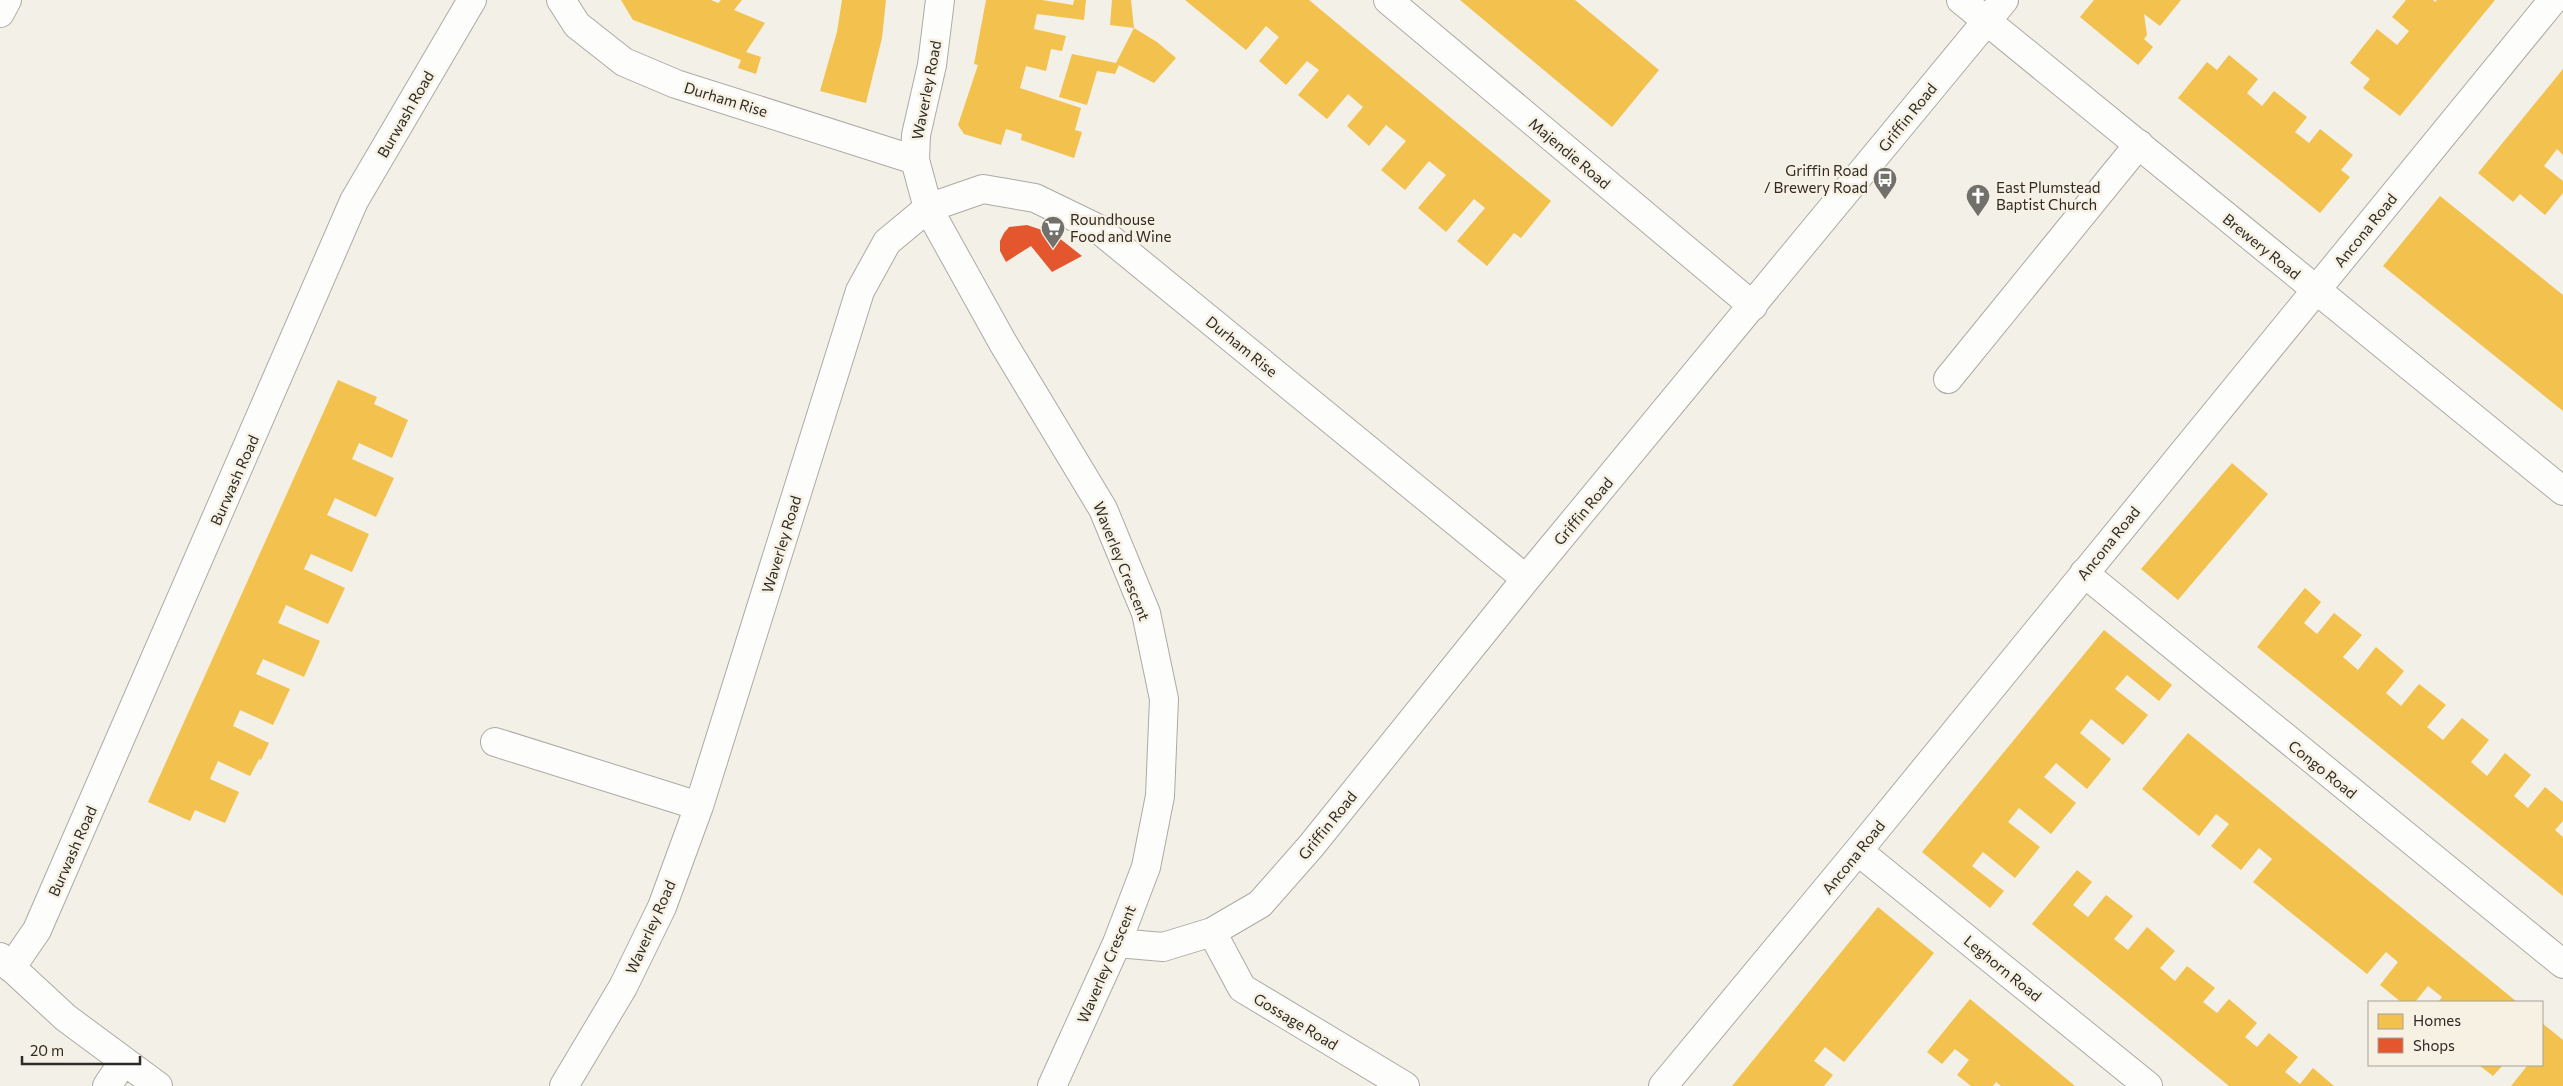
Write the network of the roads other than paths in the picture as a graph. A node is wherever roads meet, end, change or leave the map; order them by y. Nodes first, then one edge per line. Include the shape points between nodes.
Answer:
1 (7, 0) edge
2 (472, 0) edge
3 (562, 0) edge
4 (940, 0) edge
5 (1388, 0) edge
6 (1961, 0) edge
7 (2004, 0) edge
8 (2553, 0) edge
9 (0, 13) edge
10 (1987, 21) junction
11 (2139, 144) junction
12 (915, 160) junction
13 (928, 208) junction
14 (2316, 290) junction
15 (1753, 306) junction
16 (1948, 379) dead end
17 (2562, 487) edge
18 (2084, 573) junction
19 (1526, 579) junction
20 (495, 742) dead end
21 (699, 806) junction
22 (1858, 851) junction
23 (1212, 932) junction
24 (1117, 943) junction
25 (5, 963) edge
26 (2563, 964) edge
27 (123, 1062) junction
28 (107, 1086) edge
29 (158, 1086) edge
30 (564, 1086) edge
31 (1052, 1086) edge
32 (1405, 1086) edge
33 (1663, 1086) edge
34 (2148, 1086) edge

1 - 9 street
2 - 25 street, Burwash Road via 354,201 37,930
3 - 12 street, Durham Rise via 577,25 624,62 676,84
4 - 12 street, Waverley Road via 932,65 916,135
5 - 15 street, Majendie Road
6 - 10 street, Brewery Road
7 - 10 street, Griffin Road
8 - 14 street, Ancona Road
10 - 11 street, Brewery Road
10 - 15 street, Griffin Road
11 - 14 street, Brewery Road
11 - 16 street
12 - 13 street, Waverley Road
13 - 19 street, Durham Rise via 983,189 1035,198 1097,228
13 - 21 street, Waverley Road via 886,242 860,291
13 - 24 street, Waverley Crescent via 1003,343 1104,509 1146,612 1164,699 1160,796 1146,867
14 - 17 street, Brewery Road
14 - 18 street, Ancona Road
15 - 19 street, Griffin Road
18 - 22 street, Ancona Road
18 - 26 street, Congo Road
19 - 23 street, Griffin Road via 1311,846 1260,904
20 - 21 street
21 - 30 street, Waverley Road via 662,907 622,987
22 - 33 street, Ancona Road
22 - 34 street, Leghorn Road
23 - 24 street, Griffin Road via 1163,946
23 - 32 street, Gossage Road via 1242,988
24 - 31 street, Waverley Crescent
25 - 27 street via 66,1018
27 - 28 street
27 - 29 street

